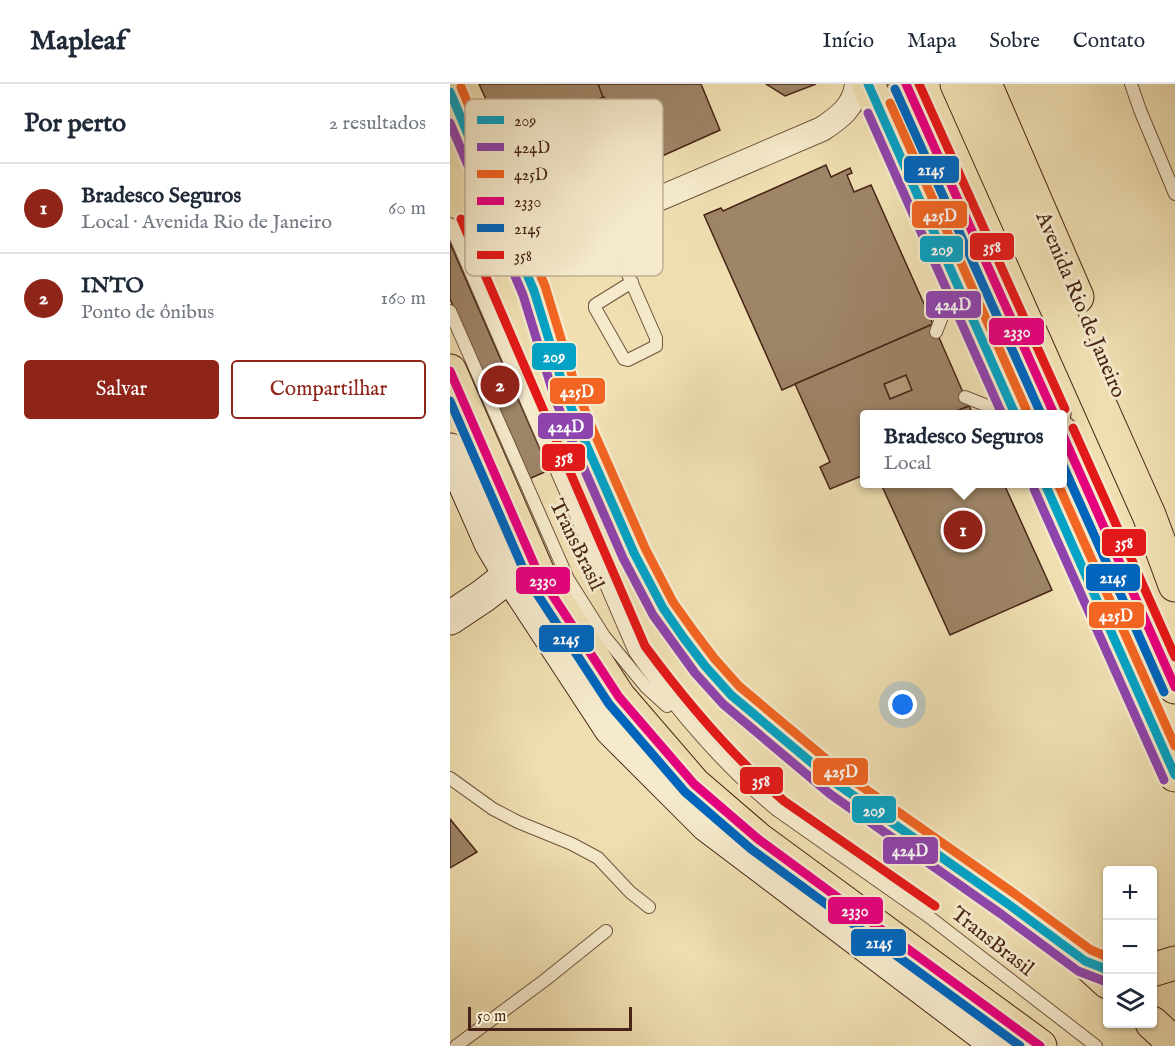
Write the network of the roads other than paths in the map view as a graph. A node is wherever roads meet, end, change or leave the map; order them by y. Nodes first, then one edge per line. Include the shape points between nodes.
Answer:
1 (857, 84) edge
2 (868, 84) edge
3 (906, 84) edge
4 (957, 84) edge
5 (985, 84) edge
6 (1131, 84) edge
7 (450, 92) edge
8 (465, 127) edge
9 (450, 144) edge
10 (465, 179) edge
11 (1175, 194) edge
12 (663, 197) edge
13 (450, 224) edge
14 (465, 258) edge
15 (473, 276) edge
16 (507, 276) edge
17 (528, 276) edge
18 (629, 276) edge
19 (956, 280) junction
20 (632, 282) junction
21 (450, 311) edge
22 (936, 332) dead end
23 (450, 371) edge
24 (565, 392) junction
25 (965, 397) dead end
26 (999, 410) edge
27 (1013, 410) edge
28 (1052, 410) edge
29 (1067, 444) edge
30 (450, 450) edge
31 (1047, 488) edge
32 (1175, 525) edge
33 (510, 575) junction
34 (1175, 585) edge
35 (450, 618) edge
36 (1175, 687) edge
37 (698, 733) junction
38 (1175, 775) edge
39 (450, 778) edge
40 (649, 907) dead end
41 (606, 931) dead end
42 (1175, 963) edge
43 (1157, 968) edge
44 (1100, 971) edge
45 (1157, 1028) edge
46 (1175, 1044) edge
47 (456, 1046) edge
48 (999, 1046) edge
49 (1040, 1046) edge
50 (1096, 1046) edge

1 - 12 street via 846,111 822,129
2 - 19 highway
3 - 28 highway
4 - 34 highway via 1149,515
5 - 32 highway, Avenida Rio de Janeiro
6 - 11 lane
7 - 8 highway
9 - 10 highway
13 - 14 lane, TransBrasil
15 - 37 lane, TransBrasil via 634,652
16 - 24 highway
17 - 24 highway
18 - 20 lane
19 - 22 lane
19 - 27 highway
20 - 20 lane via 656,346 628,360 595,305
21 - 37 lane, TransBrasil via 568,579 604,636 646,687
23 - 49 highway via 538,573 619,697 686,775 758,838
24 - 44 highway via 647,579 683,637 731,695 837,784
25 - 26 lane
29 - 36 highway
30 - 33 main road via 491,543
31 - 38 highway
33 - 35 main road
33 - 48 main road via 611,729 707,825
37 - 50 lane, TransBrasil via 777,810 928,916
39 - 40 lane via 493,809 598,858
41 - 47 lane
42 - 43 highway
45 - 46 highway

